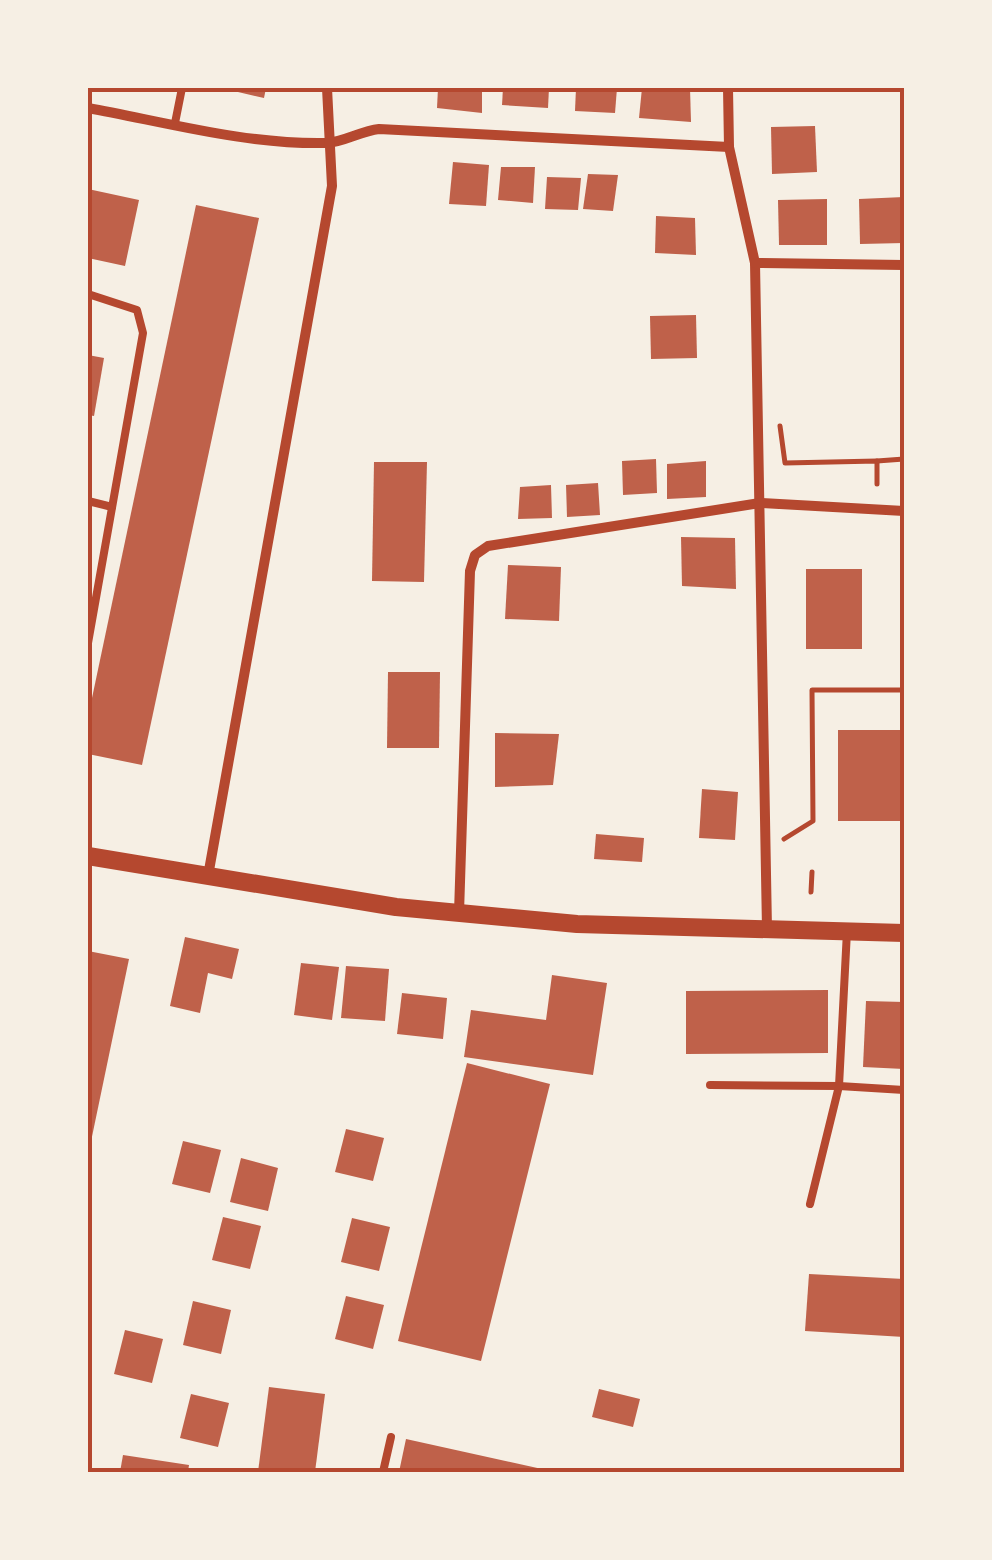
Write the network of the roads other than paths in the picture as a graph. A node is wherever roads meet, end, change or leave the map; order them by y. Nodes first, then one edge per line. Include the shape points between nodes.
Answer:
1 (182, 88) edge
2 (327, 88) edge
3 (728, 88) edge
4 (88, 108) edge
5 (175, 123) junction
6 (332, 143) junction
7 (729, 147) junction
8 (755, 263) junction
9 (904, 265) edge
10 (88, 294) edge
11 (88, 501) edge
12 (760, 503) junction
13 (112, 506) junction
14 (904, 511) edge
15 (88, 643) edge
16 (88, 856) edge
17 (208, 876) junction
18 (459, 913) junction
19 (767, 929) junction
20 (847, 931) junction
21 (904, 933) edge
22 (710, 1085) dead end
23 (838, 1086) junction
24 (904, 1090) edge
25 (810, 1204) dead end
26 (391, 1437) dead end
27 (383, 1472) edge

1 - 5 lane
2 - 6 street
3 - 7 street
4 - 5 street
5 - 6 street via 278,142
6 - 7 street via 379,130
6 - 17 street via 332,186
7 - 8 street
8 - 9 street
8 - 12 street
10 - 13 lane via 137,310 142,333
11 - 13 lane
12 - 14 street
12 - 18 street via 488,546 475,555
12 - 19 street
13 - 15 lane
16 - 17 street
17 - 18 street
18 - 19 street
19 - 20 street
20 - 21 street
20 - 23 lane
22 - 23 lane
23 - 24 lane
23 - 25 lane
26 - 27 lane

